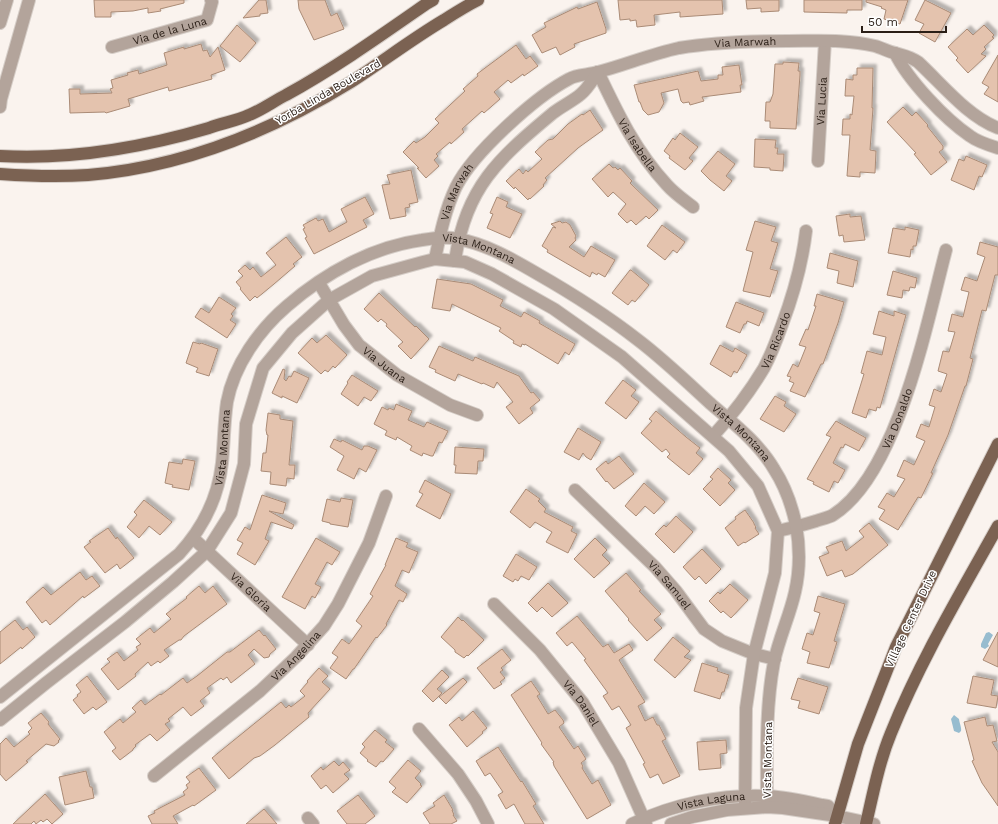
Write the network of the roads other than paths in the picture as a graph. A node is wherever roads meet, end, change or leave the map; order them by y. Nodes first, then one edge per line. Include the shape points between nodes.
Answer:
1 (7, 0) edge
2 (29, 0) edge
3 (212, 0) edge
4 (434, 0) edge
5 (478, 0) edge
6 (0, 23) edge
7 (825, 41) junction
8 (112, 47) dead end
9 (895, 53) junction
10 (598, 72) junction
11 (0, 107) edge
12 (998, 128) edge
13 (998, 148) edge
14 (0, 156) edge
15 (818, 161) dead end
16 (0, 174) edge
17 (693, 207) dead end
18 (806, 231) dead end
19 (439, 238) junction
20 (458, 238) junction
21 (946, 250) dead end
22 (435, 259) junction
23 (455, 261) junction
24 (319, 283) junction
25 (329, 300) junction
26 (477, 415) dead end
27 (728, 419) junction
28 (713, 436) junction
29 (998, 444) edge
30 (575, 490) dead end
31 (386, 496) dead end
32 (796, 526) junction
33 (998, 526) edge
34 (778, 531) junction
35 (194, 538) junction
36 (207, 551) junction
37 (494, 604) dead end
38 (308, 645) junction
39 (754, 654) junction
40 (775, 659) junction
41 (0, 697) edge
42 (0, 720) edge
43 (419, 729) dead end
44 (154, 776) dead end
45 (745, 802) junction
46 (767, 802) junction
47 (836, 820) edge
48 (645, 821) edge
49 (869, 823) edge
50 (488, 824) edge
51 (632, 824) edge
52 (671, 824) edge

1 - 6 street
2 - 11 street
3 - 8 street, Via de la Luna via 207,20
4 - 14 main road, Yorba Linda Boulevard via 316,78 249,115 144,145 109,151 23,158
5 - 16 main road, Yorba Linda Boulevard via 433,26 350,82 292,116 248,136 193,156 144,167 88,175
7 - 9 street, Via Marwah via 855,42
7 - 10 street, Via Marwah via 698,46 653,54
7 - 15 street, Via Lucia
9 - 12 street, Via Marwah via 909,56 918,62 966,108
9 - 13 street via 906,73 952,122 970,136
10 - 17 street, Via Isabella via 622,123 642,154 668,186
10 - 19 street, Via Marwah via 570,78 548,91 502,132 466,171 456,187
10 - 20 street, Via Marwah via 581,94 559,108 495,165 471,201
18 - 27 street, Via Ricardo via 798,279 778,337 765,366 744,400
19 - 20 street, Vista Montana
19 - 22 street, Via Marwah
19 - 24 street, Vista Montana via 397,244 344,266
20 - 23 street, Via Marwah
20 - 27 street, Vista Montana via 510,259 594,308 650,350
21 - 32 street, Via Donaldo via 913,377 881,457 864,487 850,503 832,516
22 - 23 street, Vista Montana
22 - 25 street, Vista Montana via 372,276
23 - 28 street, Vista Montana via 465,262 492,274 554,309 622,357
24 - 25 street, Via Juana
24 - 35 street, Vista Montana via 301,294 273,318 235,377 228,400 218,483 204,521
25 - 26 street, Via Juana via 359,345 397,375 450,405
25 - 36 street, Vista Montana via 292,333 263,368 246,424 244,464 231,513
27 - 28 street, Via Ricardo
27 - 32 street, Vista Montana via 759,449 774,469 789,500
28 - 34 street, Vista Montana via 730,451 758,486
29 - 47 main road, Village Center Drive via 896,647 858,744
30 - 39 street, Via Samuel via 655,567 704,629 722,641
31 - 38 street, Via Angelina via 369,543 338,604
32 - 34 street, Via Donaldo
32 - 40 street, Vista Montana via 800,557 795,592
33 - 49 main road via 933,641 890,735 871,798
34 - 39 street, Vista Montana via 775,573
35 - 36 street, Via Gloria
35 - 41 street, Vista Montana via 179,554
36 - 38 street, Via Gloria
36 - 42 street, Vista Montana via 125,622
37 - 48 street, Via Daniel via 540,650 583,702 619,763
38 - 44 street, Via Angelina via 260,691
39 - 40 street, Via Samuel
39 - 45 street, Vista Montana via 746,708
40 - 46 street, Vista Montana via 768,726
43 - 50 street via 458,774
45 - 46 street, Vista Laguna
45 - 48 street, Vista Laguna via 704,800 668,810
45 - 52 street, Vista Laguna
46 - 47 street, Vista Laguna
47 - 49 street, Vista Laguna
48 - 51 street, Vista Laguna

